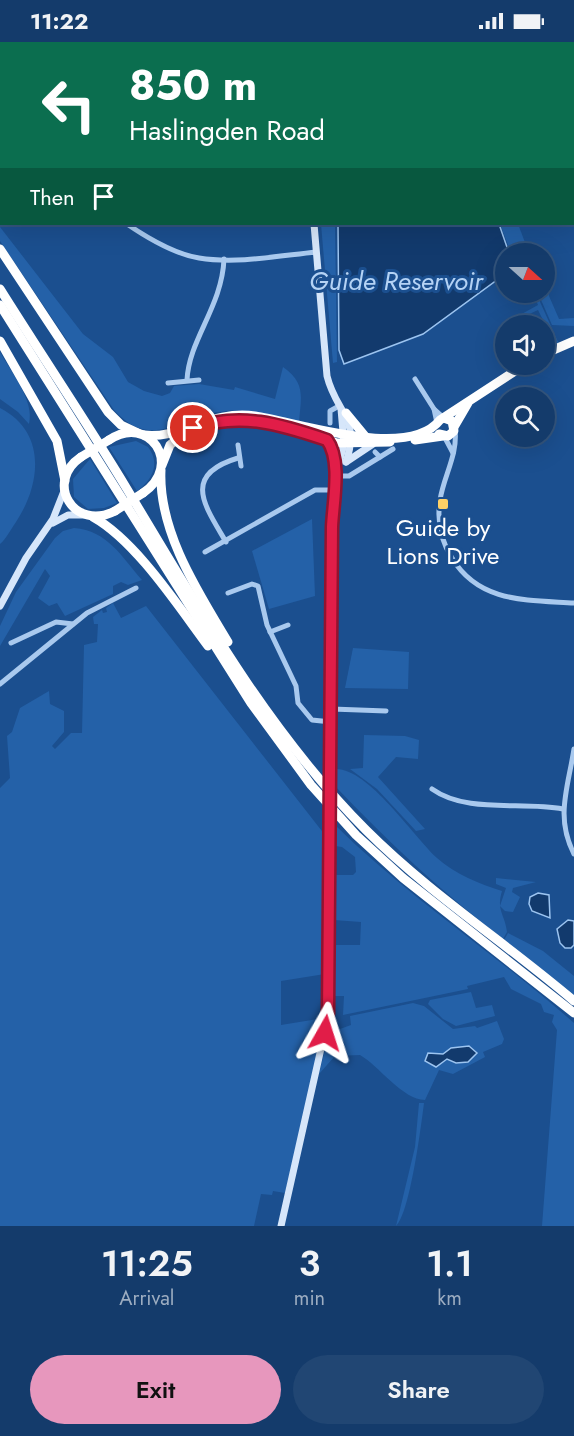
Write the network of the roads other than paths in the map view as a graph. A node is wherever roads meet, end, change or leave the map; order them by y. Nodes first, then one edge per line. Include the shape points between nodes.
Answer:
1 (129, 225) edge
2 (314, 225) edge
3 (0, 249) edge
4 (316, 252) junction
5 (224, 259) junction
6 (0, 289) edge
7 (0, 305) edge
8 (0, 341) edge
9 (574, 341) edge
10 (555, 349) edge
11 (509, 375) edge
12 (415, 379) dead end
13 (188, 380) junction
14 (199, 380) dead end
15 (168, 383) dead end
16 (469, 401) junction
17 (342, 411) junction
18 (441, 421) junction
19 (330, 423) dead end
20 (454, 428) junction
21 (318, 431) junction
22 (141, 434) junction
23 (365, 436) junction
24 (443, 436) junction
25 (327, 440) junction
26 (347, 440) junction
27 (238, 445) dead end
28 (374, 448) junction
29 (393, 449) dead end
30 (454, 454) junction
31 (380, 457) junction
32 (238, 458) junction
33 (346, 462) junction
34 (241, 466) dead end
35 (162, 468) junction
36 (336, 474) junction
37 (64, 485) junction
38 (333, 490) junction
39 (89, 516) junction
40 (49, 526) junction
41 (226, 542) junction
42 (205, 552) dead end
43 (237, 580) dead end
44 (115, 587) dead end
45 (136, 588) dead end
46 (241, 588) junction
47 (228, 593) dead end
48 (120, 595) junction
49 (574, 603) edge
50 (0, 606) edge
51 (74, 624) junction
52 (288, 625) dead end
53 (270, 632) junction
54 (11, 644) dead end
55 (0, 684) edge
56 (251, 703) junction
57 (332, 709) junction
58 (386, 710) dead end
59 (276, 722) junction
60 (332, 722) junction
61 (574, 749) edge
62 (432, 789) dead end
63 (563, 808) junction
64 (574, 854) edge
65 (574, 1001) edge
66 (574, 1012) edge
67 (281, 1226) edge

1 - 5 street via 191,256
2 - 4 main road
3 - 22 highway via 108,412 121,425
4 - 5 street
4 - 17 main road via 327,376
5 - 13 street via 216,304 188,364
6 - 59 highway via 213,630
7 - 56 highway
8 - 37 highway via 57,441
9 - 10 highway
11 - 16 highway
12 - 18 street
13 - 14 street
13 - 15 street
16 - 18 highway
16 - 20 highway
17 - 19 street via 329,408
17 - 21 main road via 336,426
17 - 23 highway
17 - 26 main road
18 - 20 highway via 452,421
18 - 23 highway via 416,435
18 - 24 highway via 437,432
20 - 24 highway via 451,435
20 - 30 street
21 - 22 highway via 240,415 207,420 165,435
21 - 26 highway
22 - 35 highway via 157,447
22 - 37 highway, bridge via 124,433 81,457 71,467
23 - 26 highway
24 - 28 highway
24 - 30 street
25 - 26 highway
25 - 35 highway via 273,422 225,420 182,434 170,446
25 - 36 highway
26 - 28 highway
26 - 33 main road
26 - 36 main road
27 - 32 street
28 - 31 street
28 - 33 main road
29 - 31 street
30 - 49 street via 440,500 440,518 448,552 465,576 475,585 504,597
31 - 36 street via 349,476
32 - 34 street
32 - 41 street via 208,475 201,489 203,503
33 - 36 main road
35 - 39 highway, bridge via 143,493 115,511
35 - 59 highway via 163,504 181,552 214,618
36 - 38 main road
37 - 39 highway via 71,504
37 - 40 main road via 59,508
38 - 41 street via 315,490
38 - 57 main road
39 - 40 main road via 69,515
39 - 56 highway via 109,526 147,568
40 - 50 main road
41 - 42 street
43 - 46 street
44 - 48 street
45 - 48 street
46 - 47 street
46 - 53 street via 253,584 259,587
48 - 51 street via 100,604
51 - 54 street via 56,622
51 - 55 street
52 - 53 street
53 - 60 street via 296,686 300,707 312,720
56 - 66 highway via 311,785 370,849
57 - 58 street
57 - 60 main road
59 - 65 highway via 315,774 366,831 432,889
60 - 67 main road, bridge via 327,1022
61 - 63 street
62 - 63 street via 448,799
63 - 64 street via 566,839

